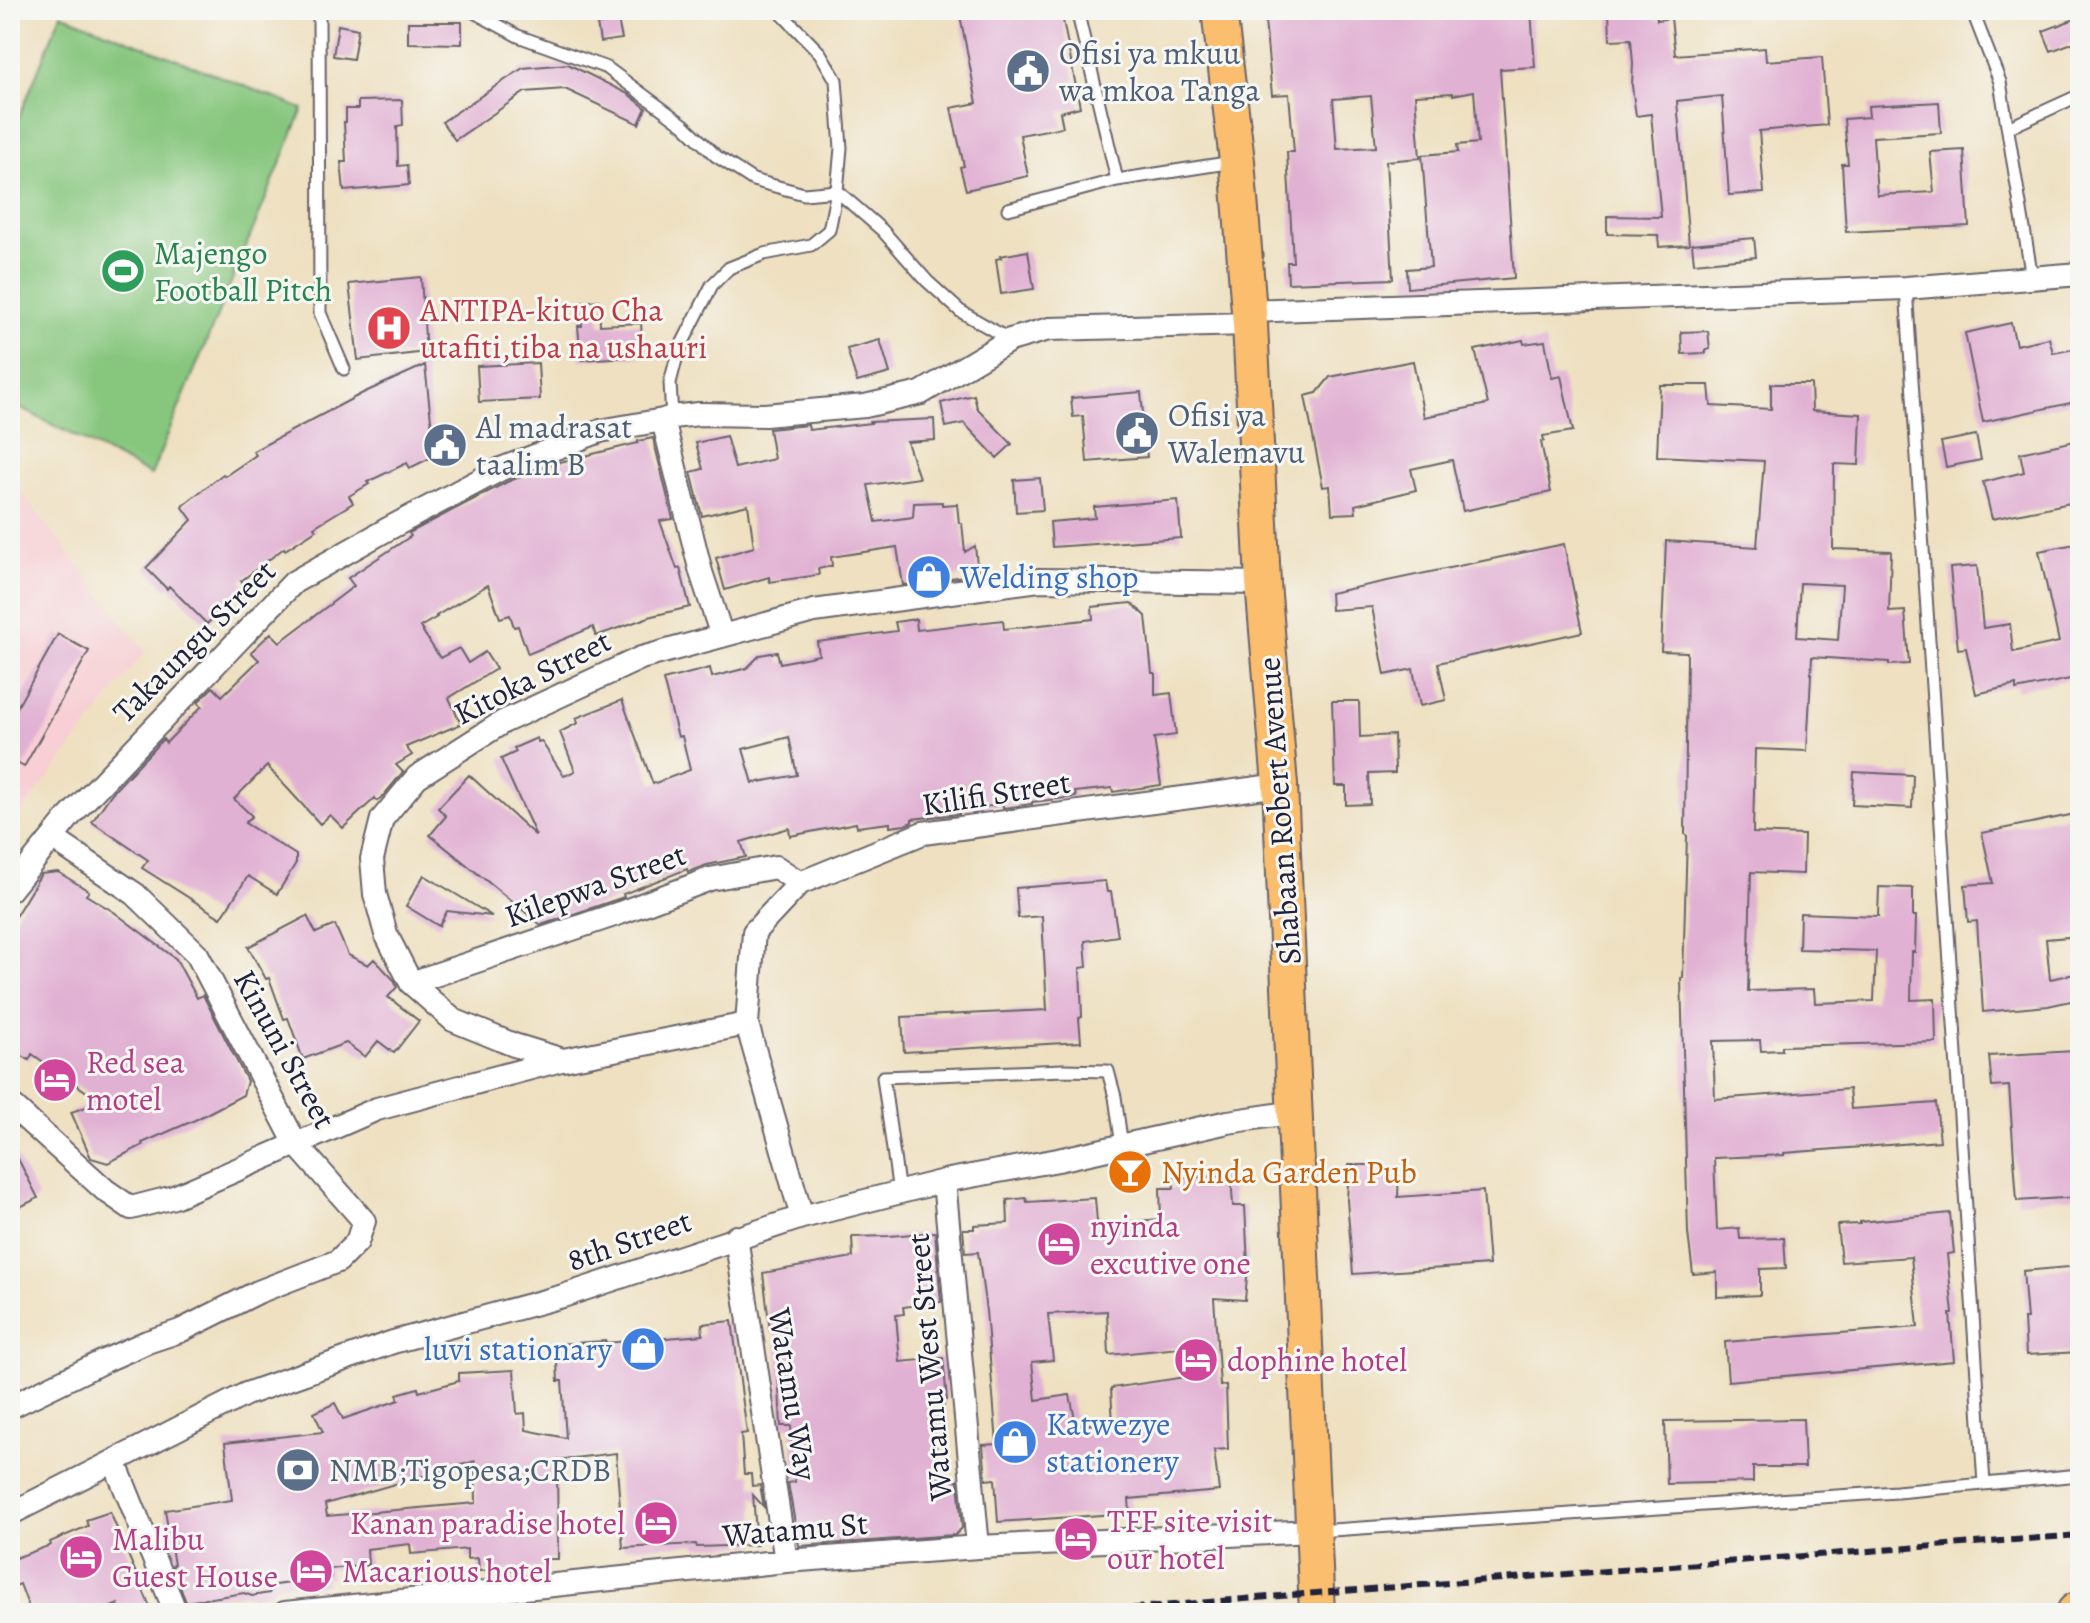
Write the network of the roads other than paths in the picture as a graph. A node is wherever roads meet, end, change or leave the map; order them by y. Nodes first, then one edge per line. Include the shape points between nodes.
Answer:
1 (13, 10) edge
2 (319, 10) edge
3 (470, 10) edge
4 (778, 10) edge
5 (1077, 10) edge
6 (1219, 10) edge
7 (1972, 10) edge
8 (10, 17) edge
9 (2080, 95) edge
10 (2008, 128) junction
11 (1237, 161) junction
12 (1117, 180) junction
13 (837, 191) junction
14 (1008, 209) dead end
15 (2080, 274) edge
16 (2032, 278) junction
17 (1906, 288) junction
18 (1249, 318) junction
19 (1010, 340) junction
20 (344, 369) dead end
21 (667, 418) junction
22 (1263, 583) junction
23 (722, 636) junction
24 (1280, 785) junction
25 (52, 838) junction
26 (800, 883) junction
27 (10, 890) edge
28 (411, 983) junction
29 (747, 1024) junction
30 (563, 1060) junction
31 (10, 1104) edge
32 (1296, 1112) junction
33 (296, 1144) junction
34 (1122, 1146) junction
35 (944, 1181) junction
36 (899, 1193) junction
37 (802, 1217) junction
38 (736, 1237) junction
39 (10, 1407) edge
40 (114, 1461) junction
41 (2080, 1475) edge
42 (1984, 1484) junction
43 (10, 1514) edge
44 (1313, 1531) junction
45 (978, 1547) junction
46 (786, 1561) junction
47 (176, 1613) edge
48 (285, 1613) edge
49 (1317, 1613) edge

1 - 8 lane
2 - 20 lane via 320,313
3 - 13 lane via 518,36 607,68 753,180 804,194
4 - 13 lane via 820,53 836,80 841,148
5 - 12 lane
6 - 11 main road, Shabaan Robert Avenue
7 - 10 lane via 2000,82
9 - 10 lane
10 - 16 lane
11 - 12 lane
11 - 18 main road, Shabaan Robert Avenue
12 - 14 lane
13 - 19 lane via 960,311
13 - 21 lane via 829,230 811,245 764,254 729,268 712,285 678,352
15 - 16 street, Takaungu Street
16 - 17 street, Takaungu Street
17 - 18 street, Takaungu Street
17 - 42 lane
18 - 19 street, Takaungu Street via 1049,329
18 - 22 main road, Shabaan Robert Avenue
19 - 21 street, Takaungu Street via 921,393 865,406
21 - 23 street via 701,572
21 - 25 street, Takaungu Street via 600,431 501,469 294,582
22 - 23 street, Kitoka Street via 1039,580 814,611
22 - 24 main road, Shabaan Robert Avenue
23 - 28 street, Kitoka Street via 641,658 503,722 417,777 382,819 372,859 386,934
24 - 26 street, Kilifi Street via 923,833
24 - 32 main road, Shabaan Robert Avenue
25 - 27 street, Takaungu Street
25 - 33 street, Kinuni Street via 135,894 197,954
26 - 28 street, Kilepwa Street via 776,867 710,879
26 - 29 street, Kilifi Street via 754,932
28 - 30 street, Kitoka Street via 453,1020
29 - 30 street, Kitoka Street
29 - 37 street, Kilifi Street
30 - 33 street via 377,1109
31 - 33 street via 131,1208 174,1197
32 - 34 street, 8th Street
32 - 44 main road, Shabaan Robert Avenue
33 - 39 street, Kinuni Street via 364,1221 357,1242 338,1261 258,1292
34 - 35 street, 8th Street
34 - 36 lane via 1108,1071 883,1077
35 - 36 street, 8th Street
35 - 45 street, Watamu West Street
36 - 37 street, 8th Street
37 - 38 street, 8th Street
38 - 40 street, 8th Street via 563,1296 393,1342 246,1394
38 - 46 street, Watamu Way
40 - 43 street, 8th Street
40 - 47 street
41 - 42 lane
42 - 44 lane
44 - 45 street, Watamu St
44 - 49 main road, Shabaan Robert Avenue
45 - 46 street, Watamu St
46 - 48 street, Watamu St

